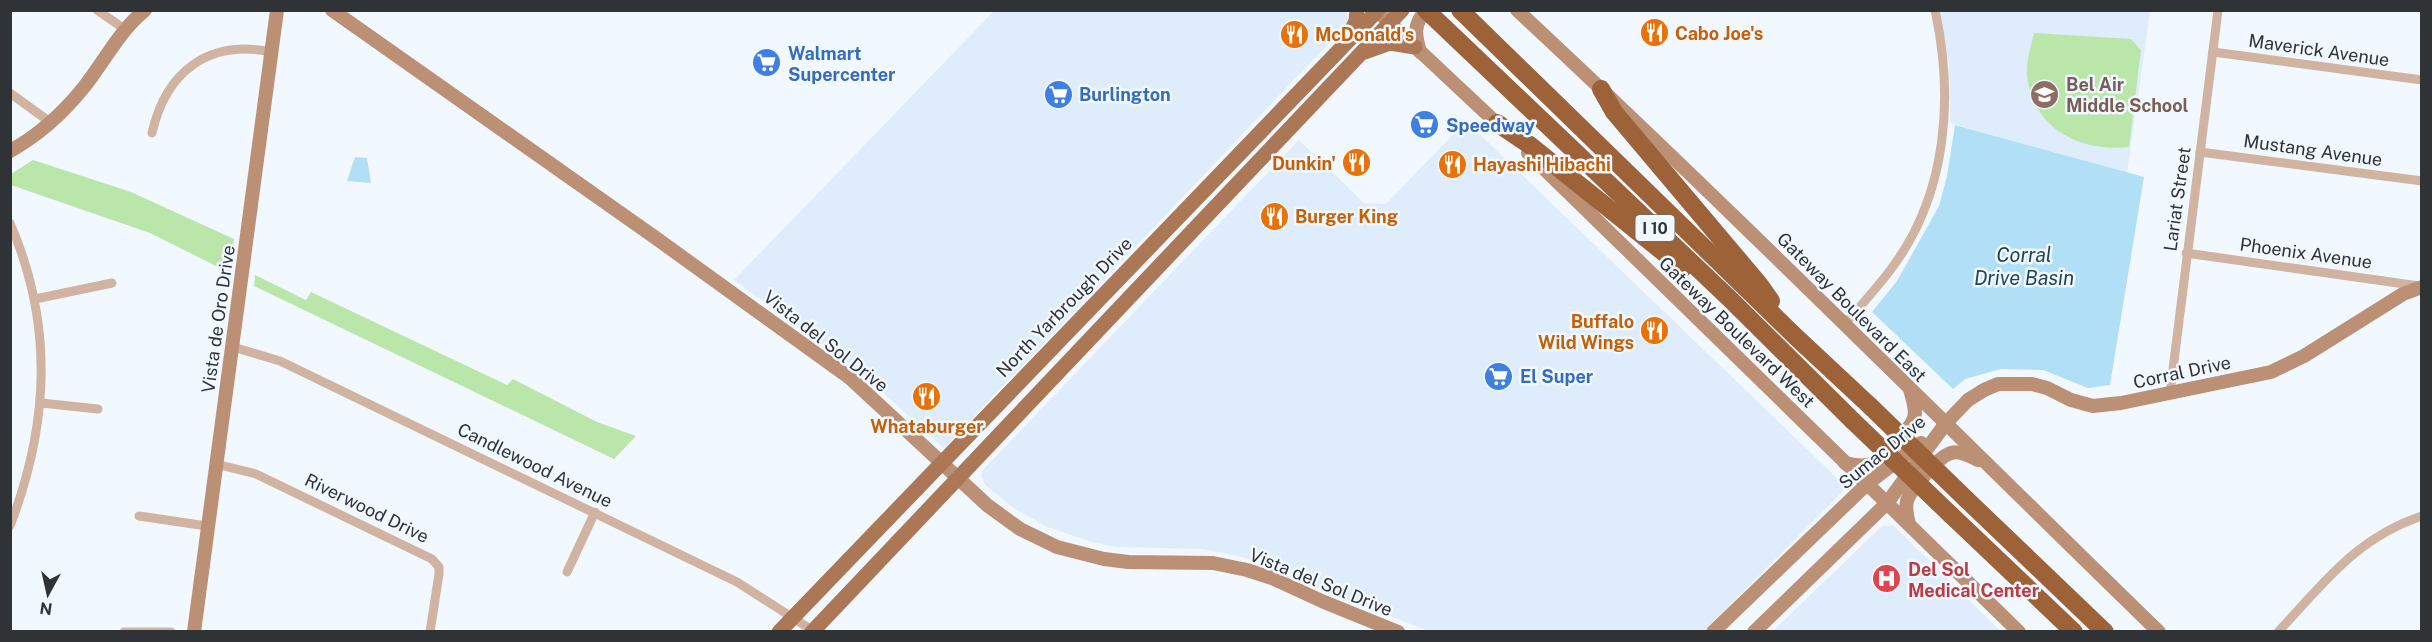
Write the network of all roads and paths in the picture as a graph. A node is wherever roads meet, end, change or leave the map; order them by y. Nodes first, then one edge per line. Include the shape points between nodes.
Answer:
1 (97, 10) edge
2 (145, 10) edge
3 (277, 10) edge
4 (332, 10) edge
5 (1357, 10) edge
6 (1402, 10) edge
7 (1426, 10) edge
8 (1460, 10) edge
9 (1517, 10) edge
10 (1935, 10) edge
11 (2218, 10) edge
12 (1377, 11) edge
13 (1389, 23) junction
14 (126, 30) junction
15 (1347, 40) junction
16 (1418, 50) junction
17 (272, 52) junction
18 (2213, 52) junction
19 (1360, 54) junction
20 (2421, 80) edge
21 (1601, 89) junction
22 (10, 93) edge
23 (50, 122) junction
24 (1497, 123) junction
25 (152, 133) dead end
26 (10, 150) edge
27 (2200, 152) junction
28 (2421, 181) edge
29 (1178, 216) junction
30 (10, 224) edge
31 (1193, 230) junction
32 (2186, 253) junction
33 (112, 283) dead end
34 (2421, 287) edge
35 (35, 299) junction
36 (1732, 301) junction
37 (1844, 325) junction
38 (1796, 337) junction
39 (233, 347) junction
40 (1910, 389) junction
41 (2169, 393) junction
42 (40, 403) junction
43 (98, 409) dead end
44 (1946, 423) junction
45 (942, 463) junction
46 (1845, 463) junction
47 (1985, 463) junction
48 (216, 464) junction
49 (958, 478) junction
50 (1867, 484) junction
51 (1887, 503) junction
52 (595, 512) junction
53 (139, 516) dead end
54 (2417, 518) edge
55 (1909, 524) junction
56 (10, 526) edge
57 (207, 526) junction
58 (567, 572) dead end
59 (2033, 592) junction
60 (793, 616) junction
61 (813, 631) edge
62 (124, 632) edge
63 (171, 632) edge
64 (194, 632) edge
65 (430, 632) edge
66 (779, 632) edge
67 (1398, 632) edge
68 (1713, 632) edge
69 (1754, 632) edge
70 (2019, 632) edge
71 (2062, 632) edge
72 (2074, 632) edge
73 (2105, 632) edge
74 (2159, 632) edge
75 (2278, 632) edge

1 - 14 street
2 - 14 main road
3 - 17 main road, Vista de Oro Drive
4 - 45 main road, Vista del Sol Drive via 824,358
5 - 15 main road
6 - 13 main road
7 - 16 main road via 1415,25
7 - 36 highway, I 10
8 - 38 highway, I 10
9 - 21 main road, Gateway Boulevard East
10 - 37 street via 1945,74 1944,124 1936,172 1919,220 1895,264
11 - 18 street, Lariat Street
12 - 13 main road, Gateway Boulevard West
12 - 15 main road, North Yarbrough Drive
13 - 16 main road, Gateway Boulevard West
13 - 19 main road
14 - 23 main road via 84,87
15 - 29 main road, North Yarbrough Drive
16 - 19 main road via 1390,43
16 - 24 main road, Gateway Boulevard West
17 - 25 street via 233,48 200,60 181,74 160,104
17 - 39 main road, Vista de Oro Drive
18 - 20 street, Maverick Avenue
18 - 27 street, Lariat Street
19 - 31 main road
21 - 37 main road, Gateway Boulevard East
21 - 38 highway via 1614,112 1759,284
22 - 23 street
23 - 26 main road
24 - 36 highway via 1673,261
24 - 46 main road, Gateway Boulevard West
27 - 28 street, Mustang Avenue
27 - 32 street, Lariat Street
29 - 31 main road
29 - 45 main road, North Yarbrough Drive
30 - 35 street
31 - 49 main road
32 - 34 street, Phoenix Avenue
32 - 41 street, Lariat Street
33 - 35 street
34 - 41 main road, Corral Drive via 2271,372
35 - 42 street via 43,371
36 - 59 highway, I 10, bridge
37 - 40 main road, Gateway Boulevard East
38 - 73 highway, I 10, bridge
39 - 48 main road, Vista de Oro Drive
39 - 52 street, Candlewood Avenue via 280,361
40 - 44 main road, Gateway Boulevard East
40 - 46 main road via 1915,417 1883,459 1858,467
41 - 44 main road, Corral Drive via 2093,406 2032,384 1998,384 1968,400
42 - 43 street
42 - 56 street via 27,476
44 - 47 main road, Gateway Boulevard East
44 - 50 main road, Sumac Drive
44 - 51 main road, Sumac Drive
45 - 49 main road, Vista del Sol Drive
45 - 60 main road, North Yarbrough Drive
46 - 50 main road, Gateway Boulevard West
47 - 55 main road via 1964,453 1951,452 1941,458 1907,501
47 - 74 main road, Gateway Boulevard East
48 - 57 main road, Vista de Oro Drive
48 - 65 street, Riverwood Drive via 256,474 436,562 439,574
49 - 61 main road
49 - 67 main road, Vista del Sol Drive via 1020,529 1076,554 1128,562 1192,562 1239,568 1272,578
50 - 51 main road, Gateway Boulevard West
50 - 68 main road, Sumac Drive
51 - 55 main road, Gateway Boulevard West
51 - 69 main road, Sumac Drive
52 - 58 street
52 - 60 street, Candlewood Avenue via 737,582
53 - 57 street
54 - 75 street via 2361,546
55 - 70 main road, Gateway Boulevard West
57 - 64 main road, Vista de Oro Drive
59 - 71 highway
59 - 72 highway, I 10
60 - 61 street, Candlewood Avenue
60 - 66 main road, North Yarbrough Drive
62 - 63 street

